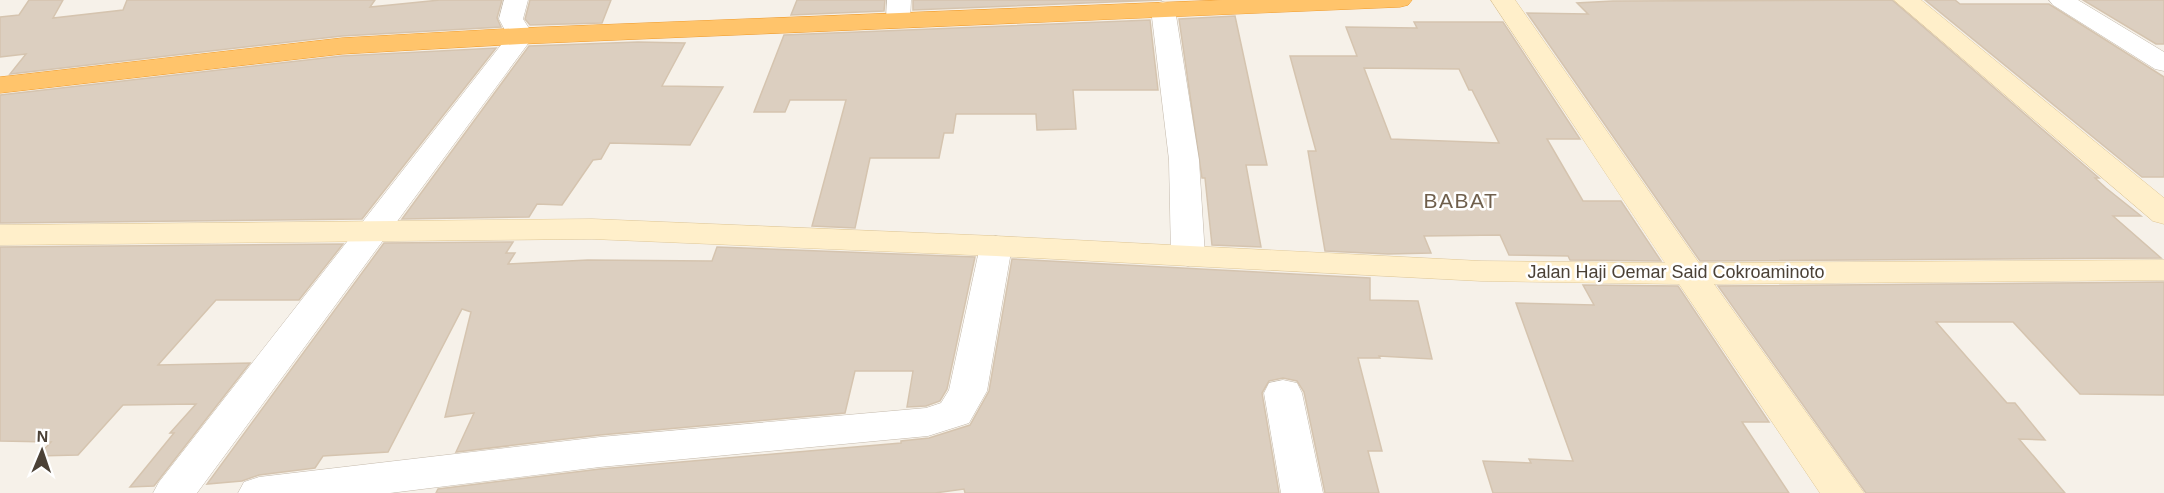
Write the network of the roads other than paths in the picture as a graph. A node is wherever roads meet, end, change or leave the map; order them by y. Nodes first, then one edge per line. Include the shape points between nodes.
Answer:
1 (516, 0) edge
2 (1400, 0) edge
3 (1503, 0) edge
4 (1906, 0) edge
5 (2061, 0) edge
6 (1163, 9) junction
7 (898, 10) edge
8 (521, 36) junction
9 (2164, 63) edge
10 (0, 85) edge
11 (2164, 214) edge
12 (371, 231) junction
13 (0, 235) edge
14 (996, 246) junction
15 (1188, 256) junction
16 (2164, 270) edge
17 (1689, 274) junction
18 (1283, 393) dead end
19 (174, 493) edge
20 (259, 493) edge
21 (1302, 493) edge
22 (1843, 493) edge

1 - 8 street via 510,18
2 - 6 highway
3 - 17 street
4 - 11 street
5 - 9 street
6 - 7 highway
6 - 15 street via 1184,160
7 - 8 highway
8 - 10 highway via 342,46
8 - 12 street
12 - 13 street, Jalan Haji Oemar Said Cokroaminoto
12 - 14 street, Jalan Haji Oemar Said Cokroaminoto via 592,229
12 - 19 street
14 - 15 street, Jalan Haji Oemar Said Cokroaminoto
14 - 20 street via 968,391 955,413 928,422 600,452
15 - 17 street, Jalan Haji Oemar Said Cokroaminoto via 1481,271
16 - 17 street, Jalan Haji Oemar Said Cokroaminoto
17 - 22 street
18 - 21 street

